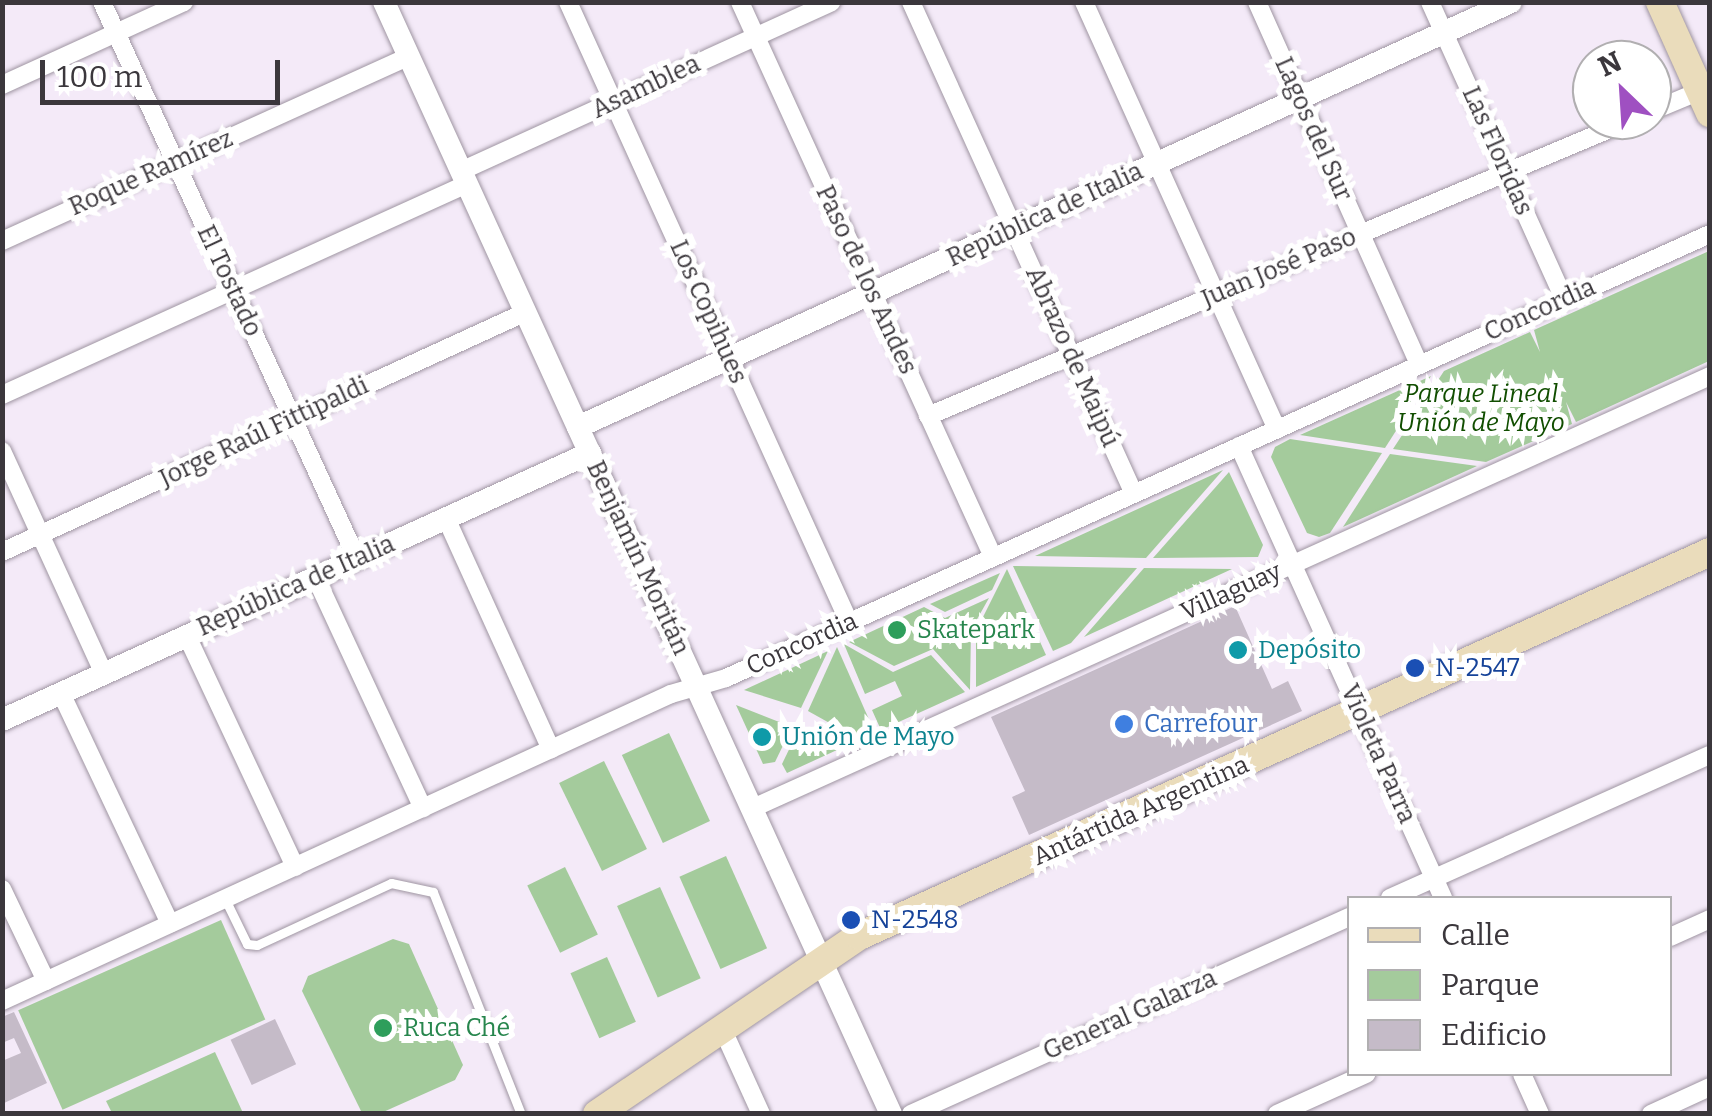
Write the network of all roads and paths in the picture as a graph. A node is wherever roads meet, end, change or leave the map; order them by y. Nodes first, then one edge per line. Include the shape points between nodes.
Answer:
1 (102, 2) edge
2 (184, 2) edge
3 (384, 2) edge
4 (568, 2) edge
5 (740, 2) edge
6 (831, 2) edge
7 (912, 2) edge
8 (1084, 2) edge
9 (1257, 2) edge
10 (1430, 2) edge
11 (1511, 2) edge
12 (1660, 2) edge
13 (116, 33) junction
14 (1444, 33) junction
15 (755, 37) junction
16 (409, 56) junction
17 (2, 85) edge
18 (1300, 99) junction
19 (613, 102) junction
20 (1704, 102) edge
21 (1672, 108) edge
22 (1583, 140) edge
23 (175, 162) junction
24 (1157, 164) junction
25 (1507, 172) junction
26 (464, 177) junction
27 (1014, 229) junction
28 (1360, 234) junction
29 (1710, 234) edge
30 (2, 241) edge
31 (234, 290) junction
32 (872, 293) junction
33 (1216, 294) junction
34 (1564, 299) junction
35 (526, 312) junction
36 (1071, 355) junction
37 (729, 358) junction
38 (1419, 365) junction
39 (1710, 376) edge
40 (2, 395) edge
41 (928, 416) junction
42 (293, 419) junction
43 (578, 427) junction
44 (1277, 429) junction
45 (1239, 446) junction
46 (2, 451) edge
47 (590, 453) junction
48 (1134, 494) junction
49 (446, 518) junction
50 (40, 535) junction
51 (2, 552) edge
52 (1710, 552) edge
53 (993, 557) junction
54 (357, 559) junction
55 (1292, 564) junction
56 (316, 578) junction
57 (849, 622) junction
58 (187, 636) junction
59 (104, 674) junction
60 (697, 686) junction
61 (61, 693) junction
62 (1360, 714) junction
63 (2, 720) edge
64 (551, 750) junction
65 (1710, 755) edge
66 (422, 808) junction
67 (753, 808) junction
68 (295, 867) junction
69 (1434, 879) junction
70 (2, 889) edge
71 (1395, 896) edge
72 (1442, 896) edge
73 (226, 899) junction
74 (1347, 917) edge
75 (1710, 919) edge
76 (170, 924) junction
77 (1672, 936) edge
78 (822, 959) junction
79 (46, 981) junction
80 (2, 1001) edge
81 (722, 1028) junction
82 (1362, 1076) edge
83 (1523, 1076) edge
84 (1710, 1087) edge
85 (520, 1114) edge
86 (597, 1114) edge
87 (761, 1114) edge
88 (891, 1114) edge
89 (911, 1114) edge
90 (1277, 1114) edge
91 (1540, 1114) edge
92 (1651, 1114) edge

1 - 13 street, El Tostado
2 - 13 street
3 - 16 street, Benjamín Moritán
4 - 19 street, Los Copihues
5 - 15 street, Paso de los Andes
6 - 15 street, Asamblea
7 - 27 street, Abrazo de Maipú
8 - 24 street
9 - 18 street, Lagos del Sur
10 - 14 street, Las Floridas
11 - 14 street, República de Italia
12 - 20 main road
13 - 17 street
13 - 23 street, El Tostado
14 - 18 street, República de Italia
14 - 25 street, Las Floridas
15 - 19 street, Asamblea
15 - 32 street, Paso de los Andes
16 - 23 street, Roque Ramírez
16 - 26 street, Benjamín Moritán
18 - 24 street, República de Italia
18 - 28 street, Lagos del Sur
19 - 26 street, Asamblea
19 - 37 street, Los Copihues
20 - 21 street
22 - 25 street, Juan José Paso
23 - 30 street, Roque Ramírez
23 - 31 street, El Tostado
24 - 27 street, República de Italia
24 - 33 street
25 - 28 street, Juan José Paso
25 - 34 street, Las Floridas
26 - 31 street, Asamblea
26 - 35 street, Benjamín Moritán
27 - 32 street, República de Italia
27 - 36 street, Abrazo de Maipú
28 - 33 street, Juan José Paso
28 - 38 street, Lagos del Sur
29 - 34 street, Concordia
31 - 40 street, Asamblea
31 - 42 street, El Tostado
32 - 37 street, República de Italia
32 - 41 street, Paso de los Andes
33 - 36 street, Juan José Paso
33 - 44 street
34 - 38 street, Concordia
35 - 42 street, Jorge Raúl Fittipaldi
35 - 43 street, Benjamín Moritán
36 - 41 street, Juan José Paso
36 - 48 street, Abrazo de Maipú
37 - 43 street, República de Italia
37 - 57 street, Los Copihues
38 - 44 street, Concordia
39 - 55 street, Villaguay
41 - 53 street, Paso de los Andes
42 - 50 street, Jorge Raúl Fittipaldi
42 - 54 street, El Tostado
43 - 47 street, Benjamín Moritán
44 - 45 street, Concordia
45 - 48 street, Concordia
45 - 55 street, Violeta Parra
46 - 50 street
47 - 49 street, República de Italia
47 - 60 street, Benjamín Moritán
48 - 53 street, Concordia
49 - 54 street, República de Italia
49 - 64 street
50 - 51 street, Jorge Raúl Fittipaldi
50 - 59 street
52 - 62 main road, Antártida Argentina
53 - 57 street, Concordia
54 - 56 street, República de Italia
55 - 62 street, Violeta Parra
55 - 67 street, Villaguay
56 - 58 street, República de Italia
56 - 66 street
57 - 60 street, Concordia
58 - 59 street, República de Italia
58 - 68 street
59 - 61 street, República de Italia
60 - 64 street, Concordia
60 - 67 street, Benjamín Moritán
61 - 63 street, República de Italia
61 - 76 street
62 - 69 street, Violeta Parra
62 - 78 main road, Antártida Argentina via 874,928
64 - 66 street, Concordia
65 - 69 street
66 - 68 street, Concordia
67 - 78 street, Benjamín Moritán
68 - 73 street, Concordia
69 - 71 street
69 - 72 street, Violeta Parra
70 - 79 street
73 - 76 street, Concordia
73 - 85 lane via 247,944 257,946 392,884 433,892
74 - 89 street, General Galarza
75 - 77 street
76 - 79 street, Concordia
78 - 81 main road, Antártida Argentina
78 - 88 street, Benjamín Moritán
79 - 80 street, Concordia
81 - 86 main road, Antártida Argentina
81 - 87 street
82 - 90 street
83 - 91 street
84 - 92 street

